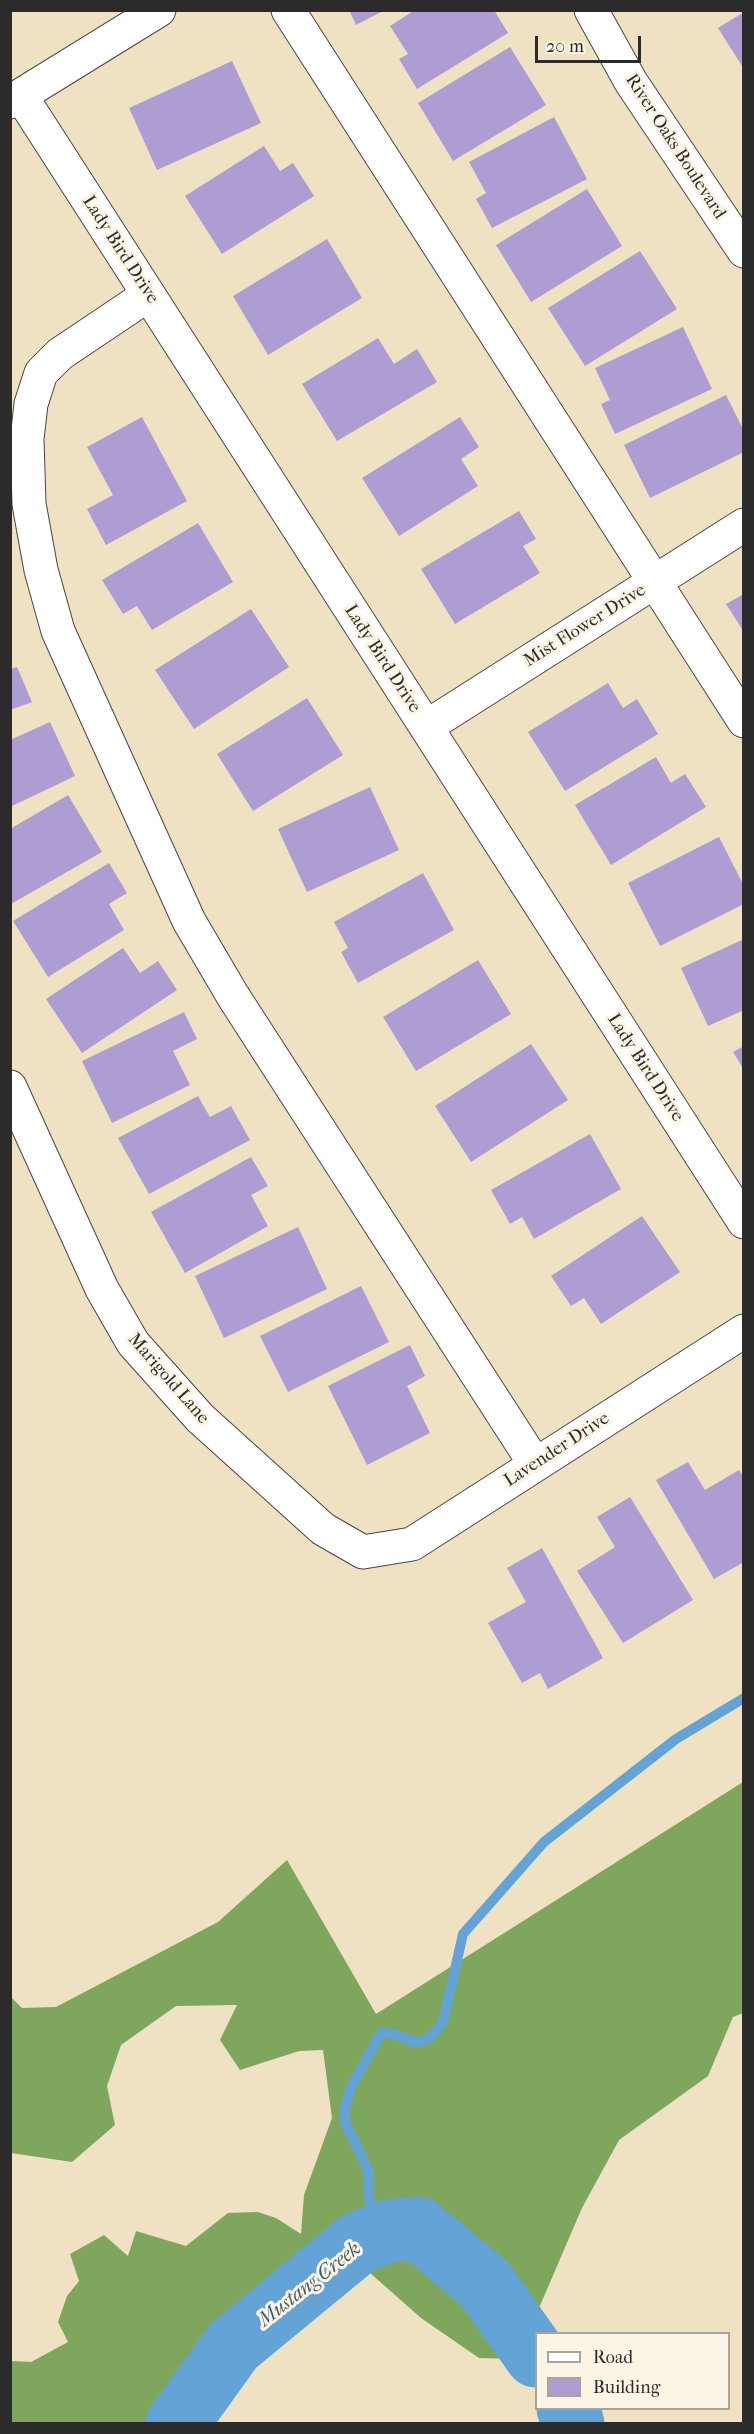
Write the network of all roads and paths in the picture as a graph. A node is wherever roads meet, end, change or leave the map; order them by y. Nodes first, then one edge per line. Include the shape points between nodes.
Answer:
1 (159, 10) edge
2 (288, 10) edge
3 (591, 10) edge
4 (16, 99) edge
5 (744, 251) edge
6 (148, 295) junction
7 (744, 525) edge
8 (654, 582) junction
9 (744, 721) edge
10 (426, 727) junction
11 (10, 1087) edge
12 (744, 1222) edge
13 (744, 1331) edge
14 (535, 1464) junction
15 (363, 1552) joint

1 - 4 street
2 - 8 street
3 - 5 street, River Oaks Boulevard via 631,82
4 - 6 street, Lady Bird Drive
6 - 10 street, Lady Bird Drive
6 - 14 street via 60,354 41,373 31,404 27,439 29,504 58,631 195,930 239,1006
7 - 8 street, Mist Flower Drive
8 - 9 street
8 - 10 street, Mist Flower Drive
10 - 12 street, Lady Bird Drive
11 - 15 street, Marigold Lane via 102,1289 133,1343 209,1426 323,1528
13 - 14 street, Lavender Drive
14 - 15 street, Lavender Drive via 412,1544

